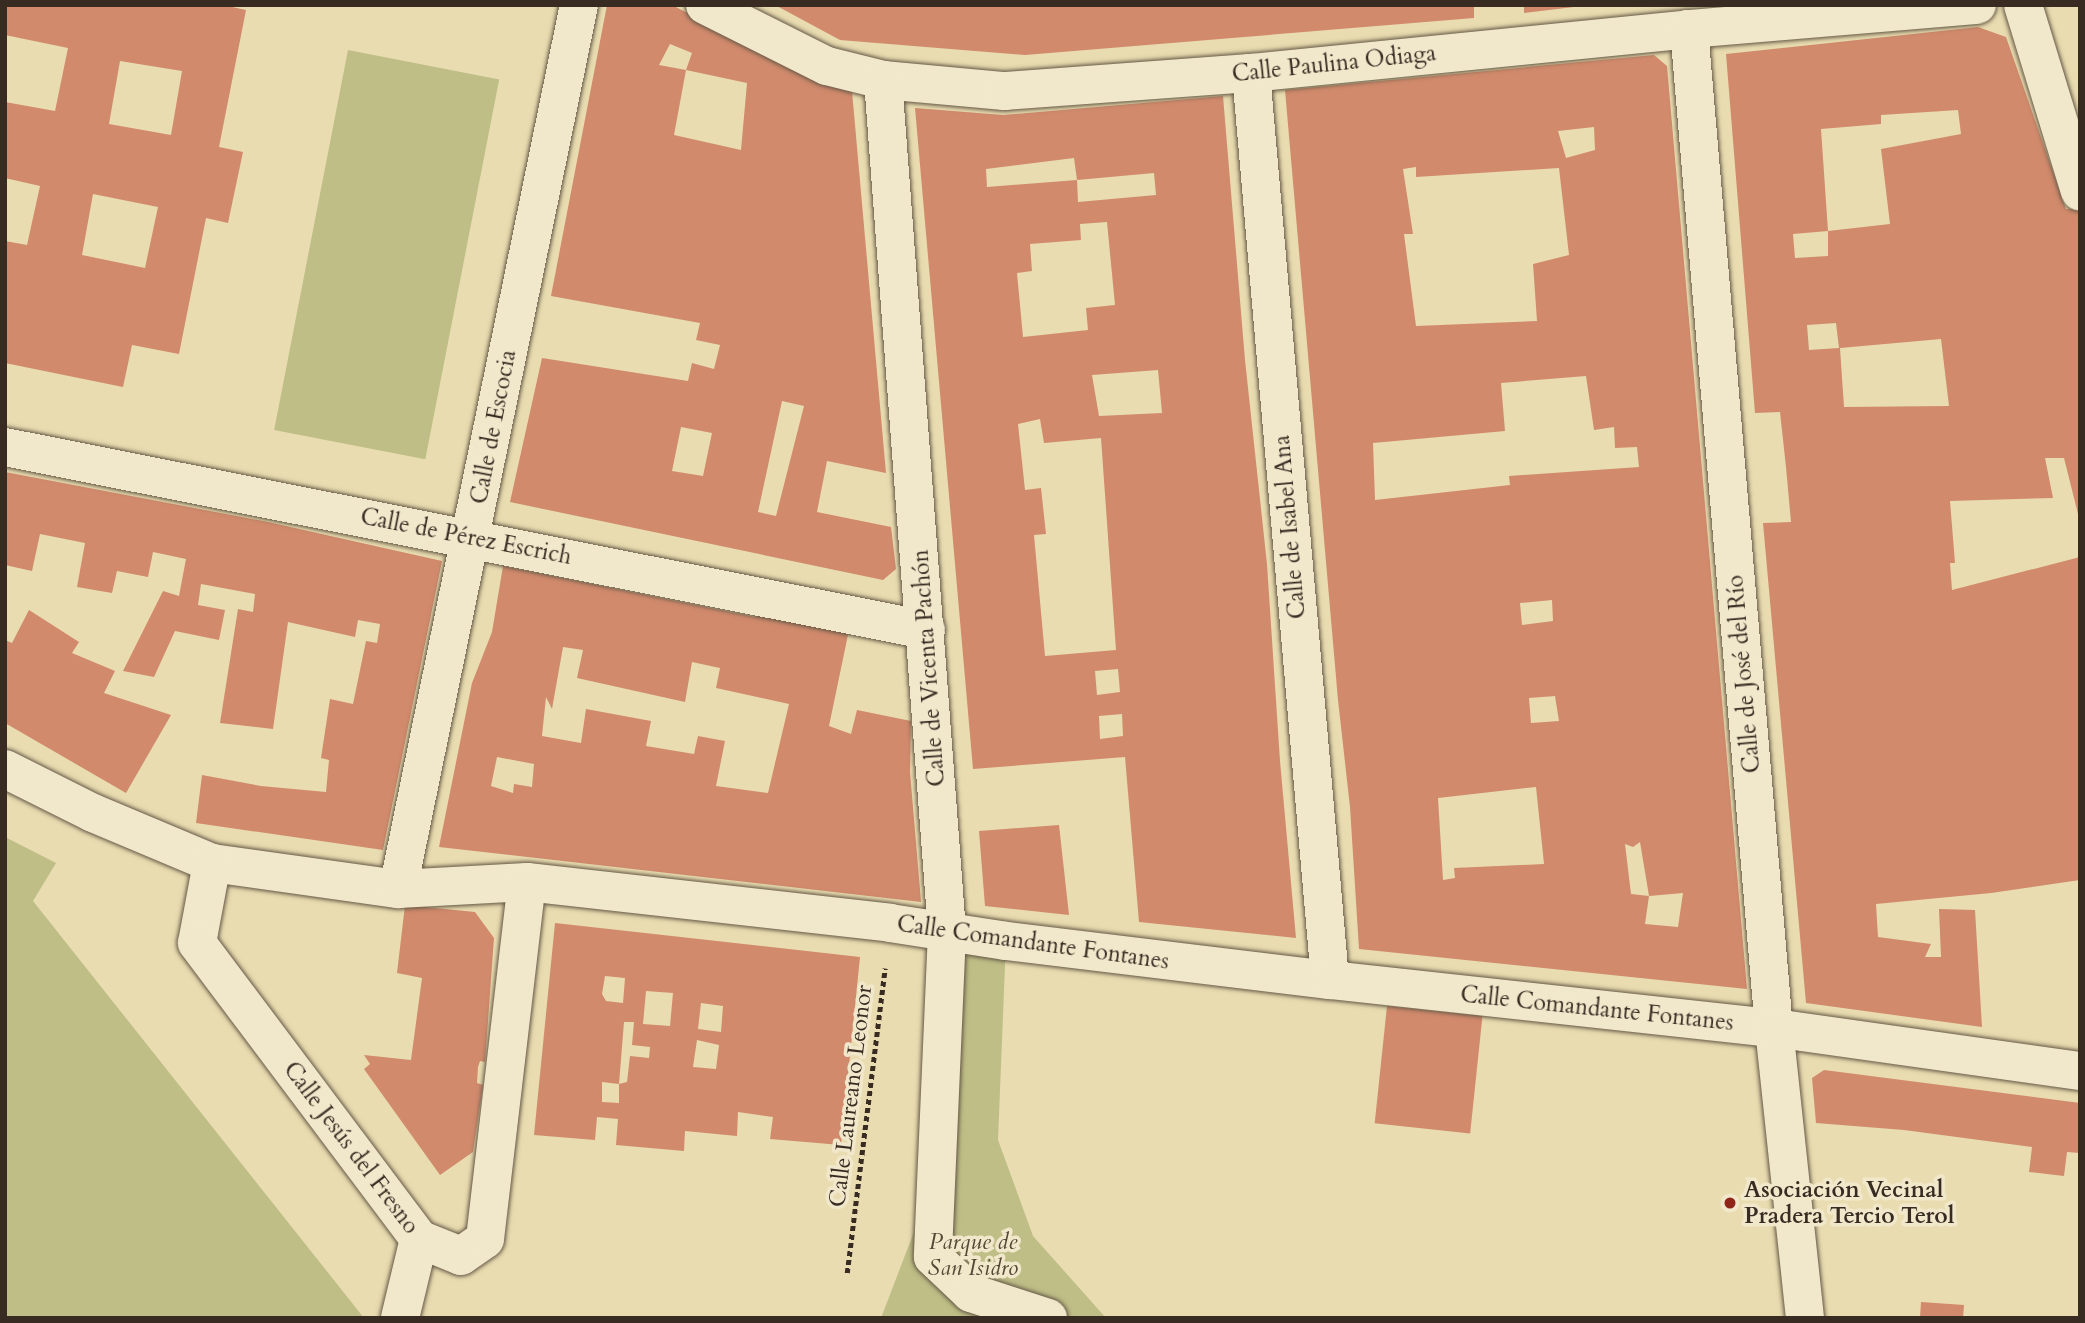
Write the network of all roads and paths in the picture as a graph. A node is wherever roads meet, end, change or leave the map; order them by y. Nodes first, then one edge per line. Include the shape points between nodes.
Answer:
1 (579, 5) edge
2 (705, 5) edge
3 (1977, 5) edge
4 (2023, 5) edge
5 (1689, 29) junction
6 (1251, 73) junction
7 (883, 80) junction
8 (2080, 192) edge
9 (5, 447) edge
10 (471, 537) junction
11 (926, 629) junction
12 (5, 769) edge
13 (212, 863) junction
14 (527, 882) junction
15 (398, 889) junction
16 (890, 923) junction
17 (947, 932) junction
18 (1330, 980) junction
19 (1774, 1028) junction
20 (2080, 1071) edge
21 (419, 1239) junction
22 (847, 1273) dead end
23 (400, 1318) edge
24 (1048, 1318) edge
25 (1805, 1318) edge

1 - 10 street, Calle de Escocia
2 - 7 street, Calle Paulina Odiaga via 827,66
3 - 5 street, Calle Paulina Odiaga
4 - 8 street
5 - 6 street, Calle Paulina Odiaga
5 - 19 street, Calle de José del Río
6 - 7 street, Calle Paulina Odiaga via 1005,91
6 - 18 street, Calle de Isabel Ana
7 - 11 street, Calle de Vicenta Pachón
9 - 10 street, Calle de Pérez Escrich
10 - 11 street, Calle de Pérez Escrich
10 - 15 street, Calle de Escocia
11 - 17 street, Calle de Vicenta Pachón
12 - 13 street, Calle Comandante Fontanes via 93,813
13 - 15 street, Calle Comandante Fontanes
13 - 21 street, Calle Jesús del Fresno via 197,943
14 - 15 street, Calle Comandante Fontanes
14 - 16 street, Calle Comandante Fontanes
14 - 21 street, Calle Jesús del Fresno via 485,1240 461,1256
16 - 17 street, Calle Comandante Fontanes
16 - 22 path, Calle Laureano Leonor
17 - 18 street, Calle Comandante Fontanes
17 - 24 street, Calle de Vicenta Pachón via 933,1257 971,1293
18 - 19 street, Calle Comandante Fontanes
19 - 20 street, Calle Comandante Fontanes
19 - 25 street, Calle de José del Río
21 - 23 street

